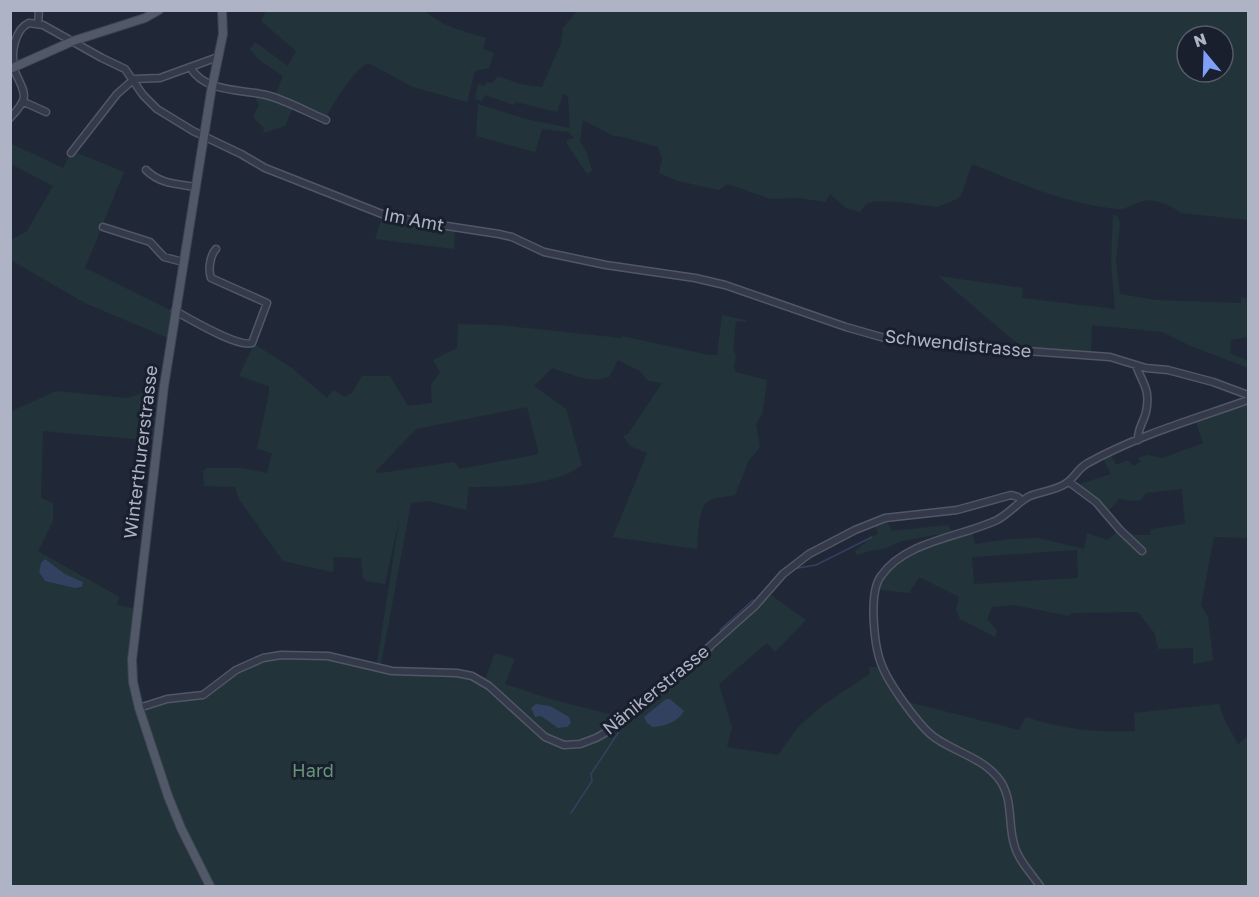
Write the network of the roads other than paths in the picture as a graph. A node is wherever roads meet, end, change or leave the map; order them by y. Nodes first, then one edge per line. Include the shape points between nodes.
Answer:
1 (39, 10) edge
2 (159, 10) edge
3 (224, 11) edge
4 (39, 24) junction
5 (10, 31) edge
6 (19, 31) junction
7 (73, 41) junction
8 (215, 57) junction
9 (190, 67) junction
10 (13, 68) edge
11 (134, 79) junction
12 (211, 84) junction
13 (24, 102) junction
14 (46, 112) dead end
15 (10, 118) edge
16 (326, 120) dead end
17 (204, 136) junction
18 (72, 153) dead end
19 (146, 170) dead end
20 (196, 187) junction
21 (103, 227) dead end
22 (216, 249) dead end
23 (183, 262) junction
24 (636, 270) joint
25 (175, 311) junction
26 (1136, 364) junction
27 (1152, 369) junction
28 (1144, 380) junction
29 (1248, 395) edge
30 (1248, 400) edge
31 (1138, 440) junction
32 (1069, 482) junction
33 (1022, 501) junction
34 (1142, 551) dead end
35 (139, 708) junction
36 (210, 886) edge
37 (1040, 886) edge

1 - 4 street
2 - 7 main road
3 - 8 main road, Winterthurerstrasse via 224,28
4 - 6 street via 26,24
4 - 7 street, Im Amt
5 - 6 street
6 - 10 street via 12,55
7 - 10 main road
7 - 11 street, Im Amt via 126,69
8 - 9 street
8 - 12 main road, Winterthurerstrasse
9 - 11 street via 154,79
9 - 12 street
10 - 13 street
11 - 17 street, Im Amt via 157,109
11 - 18 street via 117,94
12 - 16 street via 266,95
12 - 17 main road, Winterthurerstrasse
13 - 14 street
13 - 15 street
17 - 20 main road, Winterthurerstrasse
17 - 24 street, Im Amt via 266,168 382,214 499,234 544,252
19 - 20 street via 154,178
20 - 23 main road, Winterthurerstrasse
21 - 23 street via 150,242 164,257
22 - 25 street via 210,272 213,280 267,303 253,341 246,345
23 - 25 main road, Winterthurerstrasse
24 - 26 street, Schwendistrasse via 725,285 865,333 898,340 1110,357
25 - 35 main road, Winterthurerstrasse via 133,645
26 - 27 street, Schwendistrasse
26 - 28 street
27 - 28 street
27 - 29 street, Schwendistrasse via 1213,382
28 - 31 street via 1147,406
30 - 31 street
31 - 32 street via 1085,464
32 - 33 street
32 - 34 street via 1096,502
33 - 35 street, Nänikerstrasse via 1016,495 1008,495 951,511 885,518 825,544 794,564 755,606 626,718 602,736 580,744 564,745 545,737 489,686 472,676 392,671 328,656 263,658 242,667 203,695 166,699
33 - 37 street via 998,519 896,560 876,583 873,604 880,660 887,677 933,736 983,764 1001,783 1009,800 1016,851
35 - 36 main road, Winterthurerstrasse via 175,814

